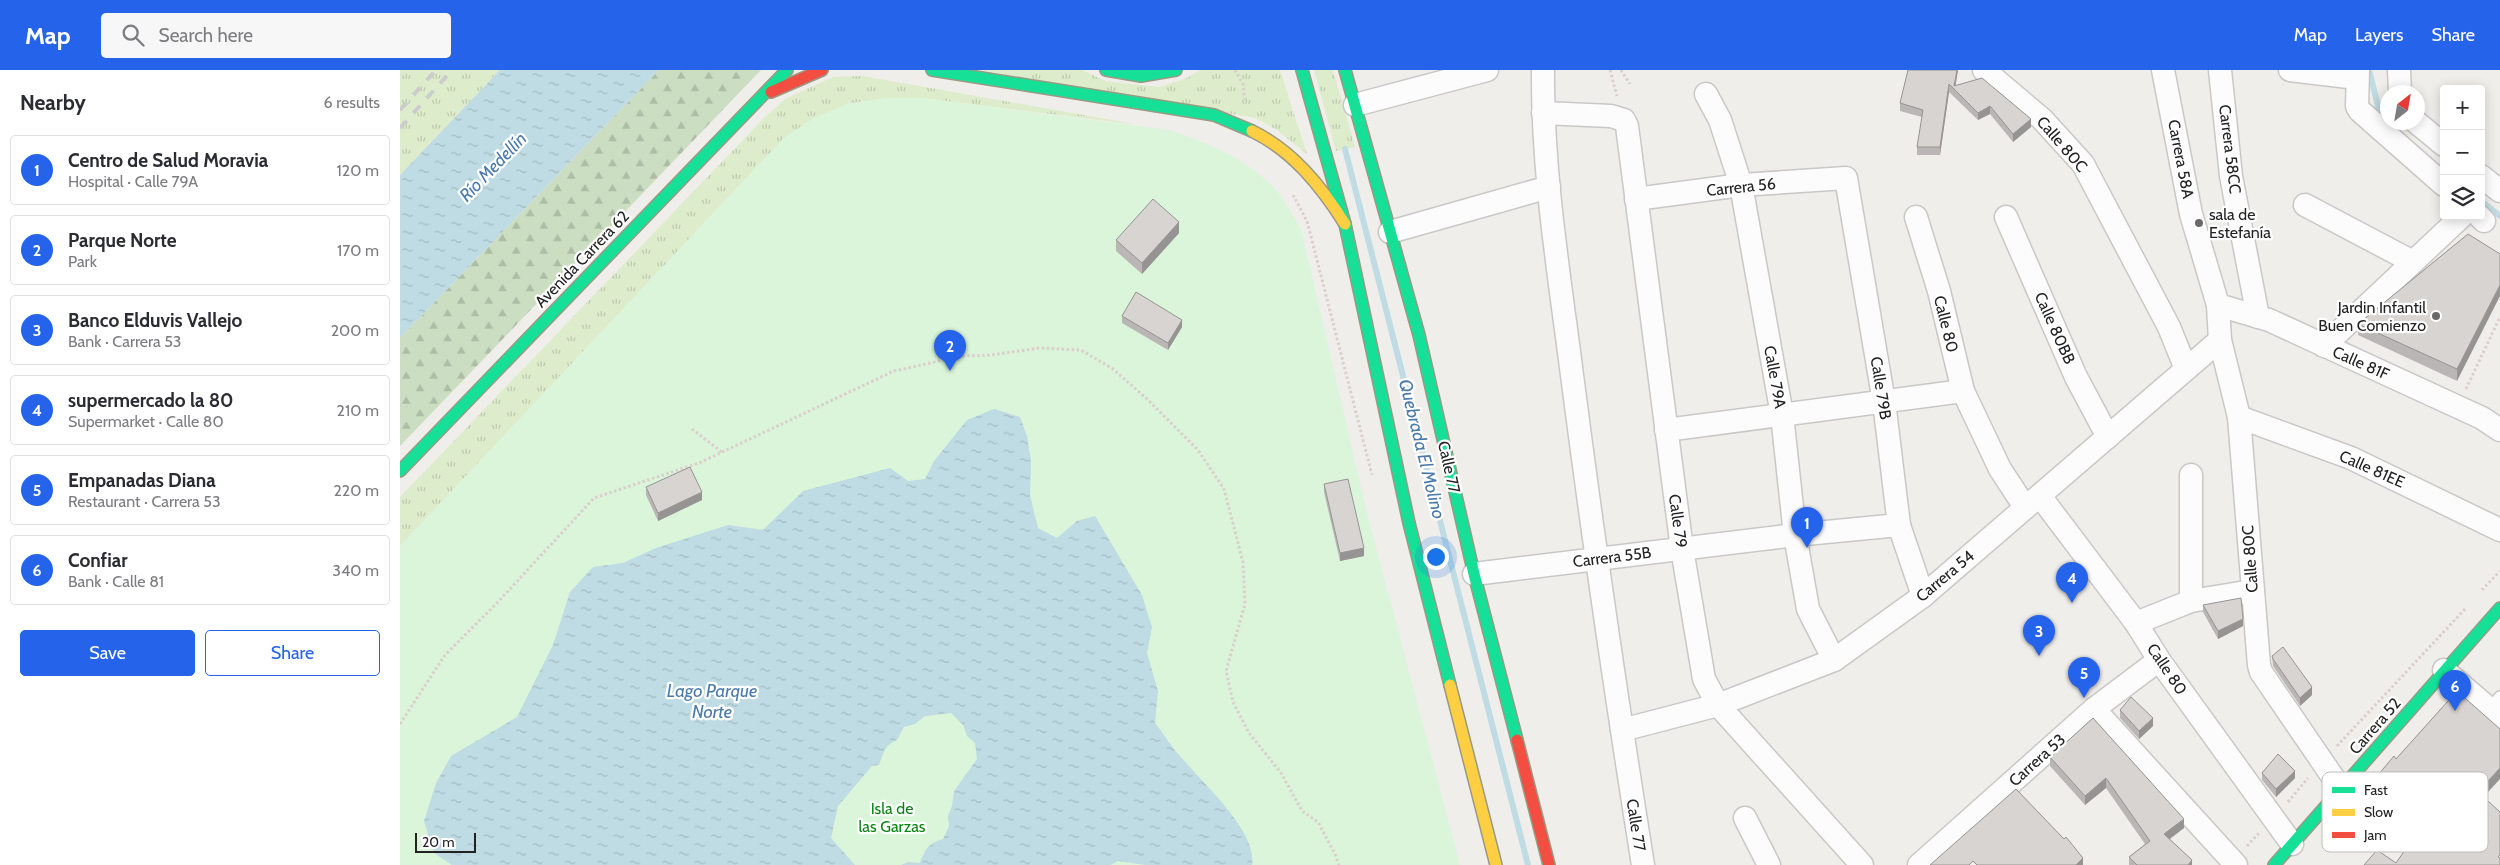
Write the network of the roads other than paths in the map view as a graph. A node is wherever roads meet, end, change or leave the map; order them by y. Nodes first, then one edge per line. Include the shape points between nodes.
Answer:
1 (787, 70) edge
2 (822, 70) edge
3 (932, 70) edge
4 (1106, 70) edge
5 (1176, 70) edge
6 (1302, 70) edge
7 (1345, 70) edge
8 (1487, 70) edge
9 (1543, 70) edge
10 (1984, 70) edge
11 (2163, 70) edge
12 (2220, 70) edge
13 (2290, 70) edge
14 (2399, 70) edge
15 (2358, 74) edge
16 (2400, 85) edge
17 (1706, 94) dead end
18 (762, 96) junction
19 (1355, 105) junction
20 (1543, 113) junction
21 (2425, 129) edge
22 (2440, 142) edge
23 (1846, 178) joint
24 (2485, 179) edge
25 (2440, 181) edge
26 (1741, 185) junction
27 (1548, 187) junction
28 (2500, 191) edge
29 (1636, 200) junction
30 (2305, 205) dead end
31 (1916, 217) dead end
32 (2006, 217) dead end
33 (2458, 220) edge
34 (1345, 224) junction
35 (1390, 232) junction
36 (2413, 262) junction
37 (2218, 305) junction
38 (2258, 317) junction
39 (2220, 340) junction
40 (2324, 346) junction
41 (2186, 369) junction
42 (1963, 391) junction
43 (1884, 402) junction
44 (1782, 415) junction
45 (2239, 417) junction
46 (1666, 430) junction
47 (2500, 430) edge
48 (2108, 437) junction
49 (400, 471) edge
50 (2191, 475) dead end
51 (2032, 502) junction
52 (1899, 525) junction
53 (2500, 530) edge
54 (1795, 535) junction
55 (1682, 549) junction
56 (1598, 559) junction
57 (1474, 574) junction
58 (2252, 591) junction
59 (1923, 596) junction
60 (2191, 601) junction
61 (2500, 608) edge
62 (2136, 623) junction
63 (1834, 660) junction
64 (2159, 660) junction
65 (2444, 670) junction
66 (1718, 705) junction
67 (2496, 708) edge
68 (2094, 709) junction
69 (1622, 730) junction
70 (2330, 772) edge
71 (2356, 772) edge
72 (2322, 810) edge
73 (1746, 818) dead end
74 (2292, 844) junction
75 (2234, 863) edge
76 (1496, 865) edge
77 (1549, 865) edge
78 (1643, 865) edge
79 (1769, 865) edge
80 (1862, 865) edge
81 (1919, 865) edge
82 (2274, 865) edge

1 - 18 main road, Avenida Carrera 62
2 - 18 main road
3 - 34 main road via 1214,115 1232,121 1274,144 1304,167 1324,190
4 - 5 main road via 1136,77 1160,76
6 - 34 main road
7 - 19 main road, Calle 77
8 - 19 street
9 - 20 street, Calle 77
10 - 41 street, Calle 80C via 2042,119 2083,164 2168,327
11 - 37 street, Carrera 58A via 2191,214
12 - 38 street, Carrera 58CC via 2231,176
13 - 15 street
14 - 16 street
15 - 25 street via 2357,106 2360,111
17 - 26 street, Calle 79A via 1720,120
18 - 49 main road, Avenida Carrera 62
19 - 35 main road, Calle 77
20 - 27 street, Calle 77
20 - 29 street, Calle 79 via 1611,116 1624,120
21 - 22 street
23 - 26 street, Carrera 56
23 - 43 street, Calle 79B
24 - 28 street
26 - 29 street, Carrera 56
26 - 44 street, Calle 79A
27 - 35 street
27 - 56 street, Calle 77
29 - 46 street, Calle 79
30 - 36 street
31 - 42 street, Calle 80
32 - 48 street, Calle 80BB via 2076,377
33 - 36 street
34 - 76 main road via 1409,523
35 - 57 main road, Calle 77 via 1419,335
36 - 40 street
37 - 38 street, Calle 81F
37 - 39 street, Calle 80C
38 - 40 street, Calle 81F
39 - 41 street, Carrera 54
39 - 45 street, Calle 80C
40 - 47 street, Calle 81F via 2457,406
41 - 48 street, Carrera 54
42 - 43 street
42 - 51 street, Calle 80 via 2000,468
43 - 44 street
43 - 52 street, Calle 79B
44 - 46 street
44 - 54 street, Calle 79A
45 - 53 street, Calle 81EE via 2351,458
45 - 58 street, Calle 80C
46 - 55 street, Calle 79
48 - 51 street, Carrera 54
50 - 60 street
51 - 59 street, Carrera 54
51 - 62 street, Calle 80
52 - 54 street, Carrera 55B
52 - 59 street, Calle 79B
54 - 55 street, Carrera 55B
54 - 63 street, Calle 79A via 1808,608
55 - 56 street, Carrera 55B
55 - 66 street, Calle 79 via 1704,679
56 - 57 street, Carrera 55B
56 - 69 street, Calle 77
57 - 77 main road, Calle 77
58 - 60 street
58 - 70 street, Calle 80C via 2261,672
59 - 63 street, Carrera 54
60 - 62 street
61 - 65 main road, Carrera 52
62 - 64 street, Calle 80
63 - 66 street, Carrera 54
64 - 68 street, Carrera 53
64 - 74 street, Calle 80
65 - 67 street
65 - 71 main road, Carrera 52
66 - 69 street, Carrera 54
66 - 80 street, Calle 79
68 - 75 street
68 - 81 street, Carrera 53
69 - 78 street, Calle 77
72 - 74 main road, Carrera 52
73 - 79 street
74 - 82 main road, Carrera 52

